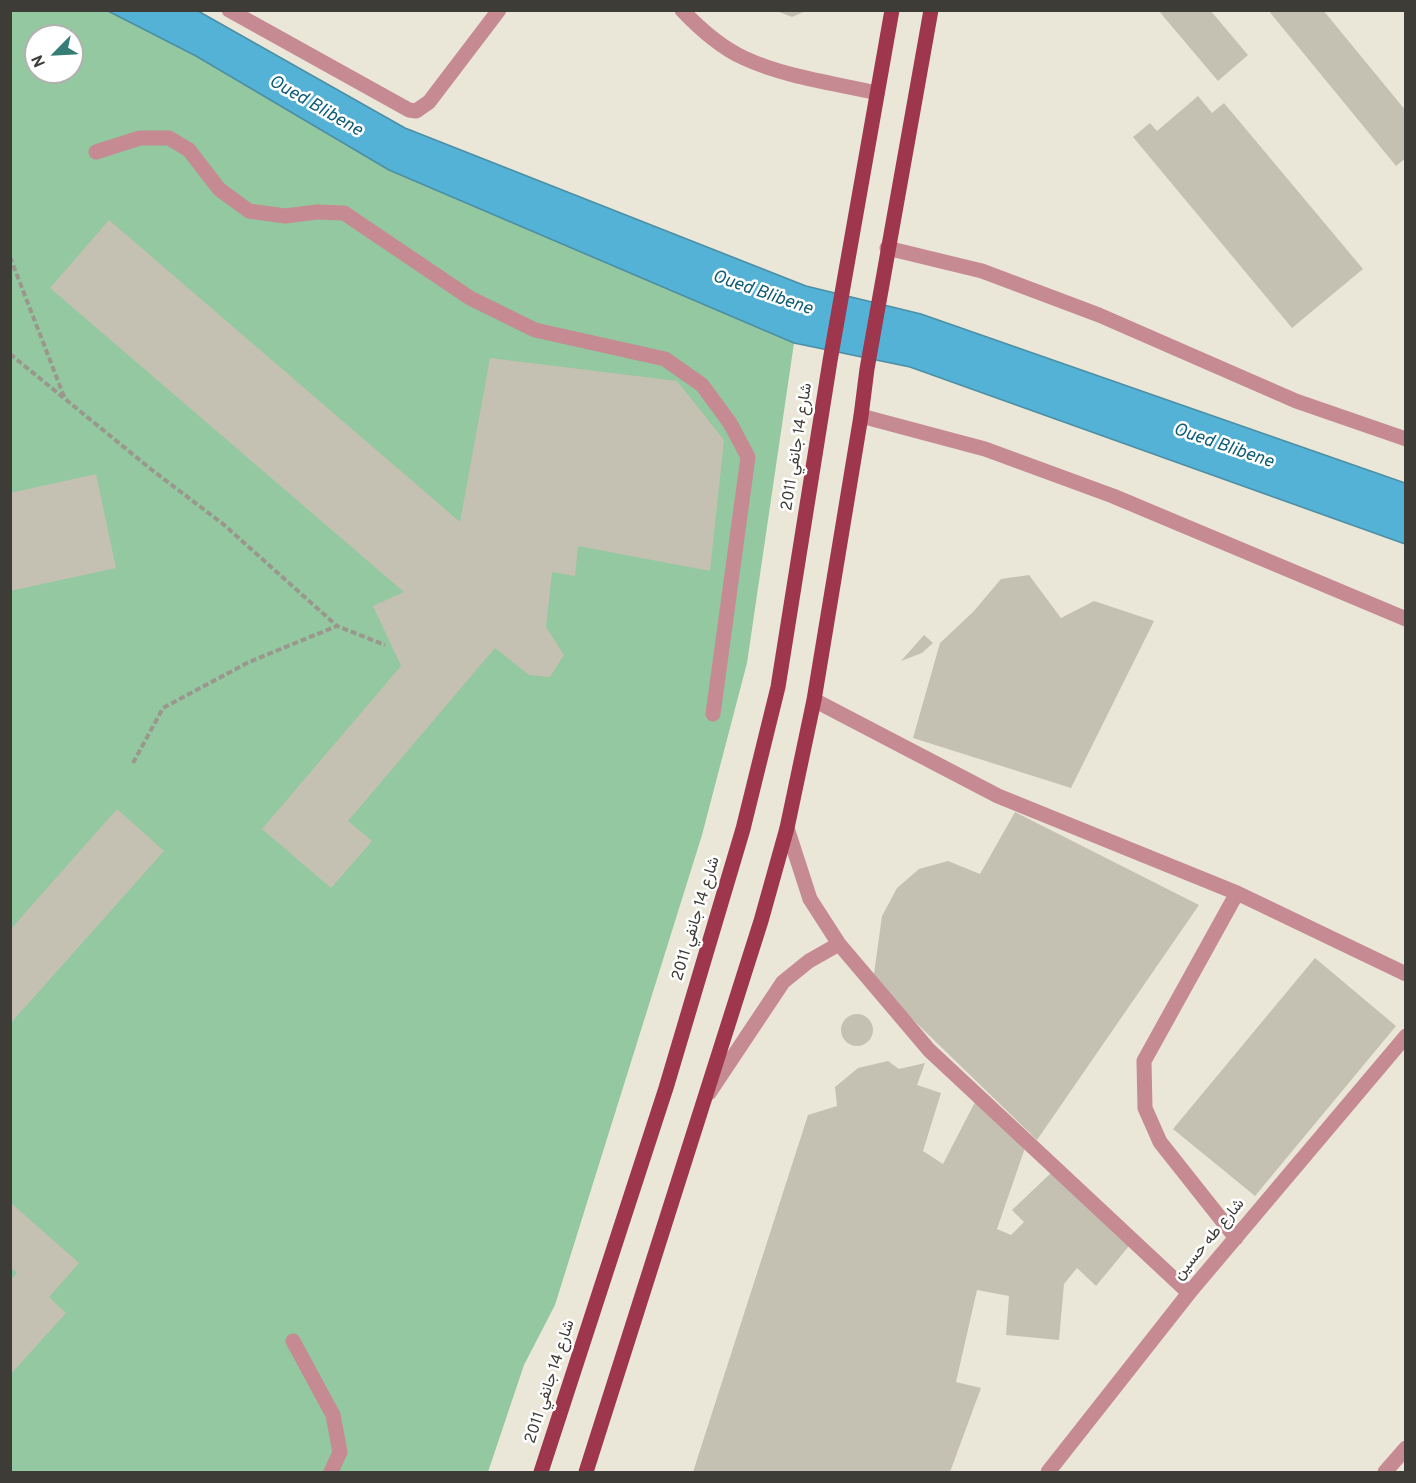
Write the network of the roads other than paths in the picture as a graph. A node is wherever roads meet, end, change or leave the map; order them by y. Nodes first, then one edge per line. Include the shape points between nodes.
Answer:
1 (229, 10) edge
2 (499, 10) edge
3 (682, 10) edge
4 (892, 10) edge
5 (931, 10) edge
6 (877, 93) junction
7 (96, 152) dead end
8 (887, 248) junction
9 (861, 416) junction
10 (1406, 439) edge
11 (1406, 619) edge
12 (814, 700) junction
13 (713, 714) dead end
14 (787, 828) junction
15 (1237, 893) junction
16 (839, 944) junction
17 (1406, 974) edge
18 (1406, 1036) edge
19 (703, 1102) junction
20 (1236, 1238) junction
21 (1189, 1293) junction
22 (293, 1341) dead end
23 (1406, 1448) edge
24 (331, 1473) edge
25 (541, 1473) edge
26 (586, 1473) edge
27 (1048, 1473) edge
28 (1385, 1473) edge

1 - 2 street via 416,111 429,102
3 - 6 street via 702,31 742,57 781,72
4 - 6 main road
5 - 8 main road
6 - 25 main road, شارع 14 جانفي 2011 via 778,687 743,829 666,1088
7 - 13 street via 140,138 169,138 189,150 219,189 249,211 285,216 344,213 470,298 535,330 665,359 702,384 748,457
8 - 9 main road
8 - 10 street via 982,271 1099,315 1296,401
9 - 11 street via 985,448 1102,492
9 - 12 main road
12 - 14 main road
12 - 15 street via 998,796
14 - 16 street via 810,900
14 - 19 main road
15 - 17 street
15 - 20 street via 1144,1061 1145,1108 1160,1142
16 - 19 street via 783,982
16 - 21 street via 929,1050
18 - 20 street, شارع طه حسين
19 - 26 main road
20 - 21 street, شارع طه حسين
21 - 27 street, شارع طه حسين
22 - 24 street via 333,1415 340,1452
23 - 28 street

